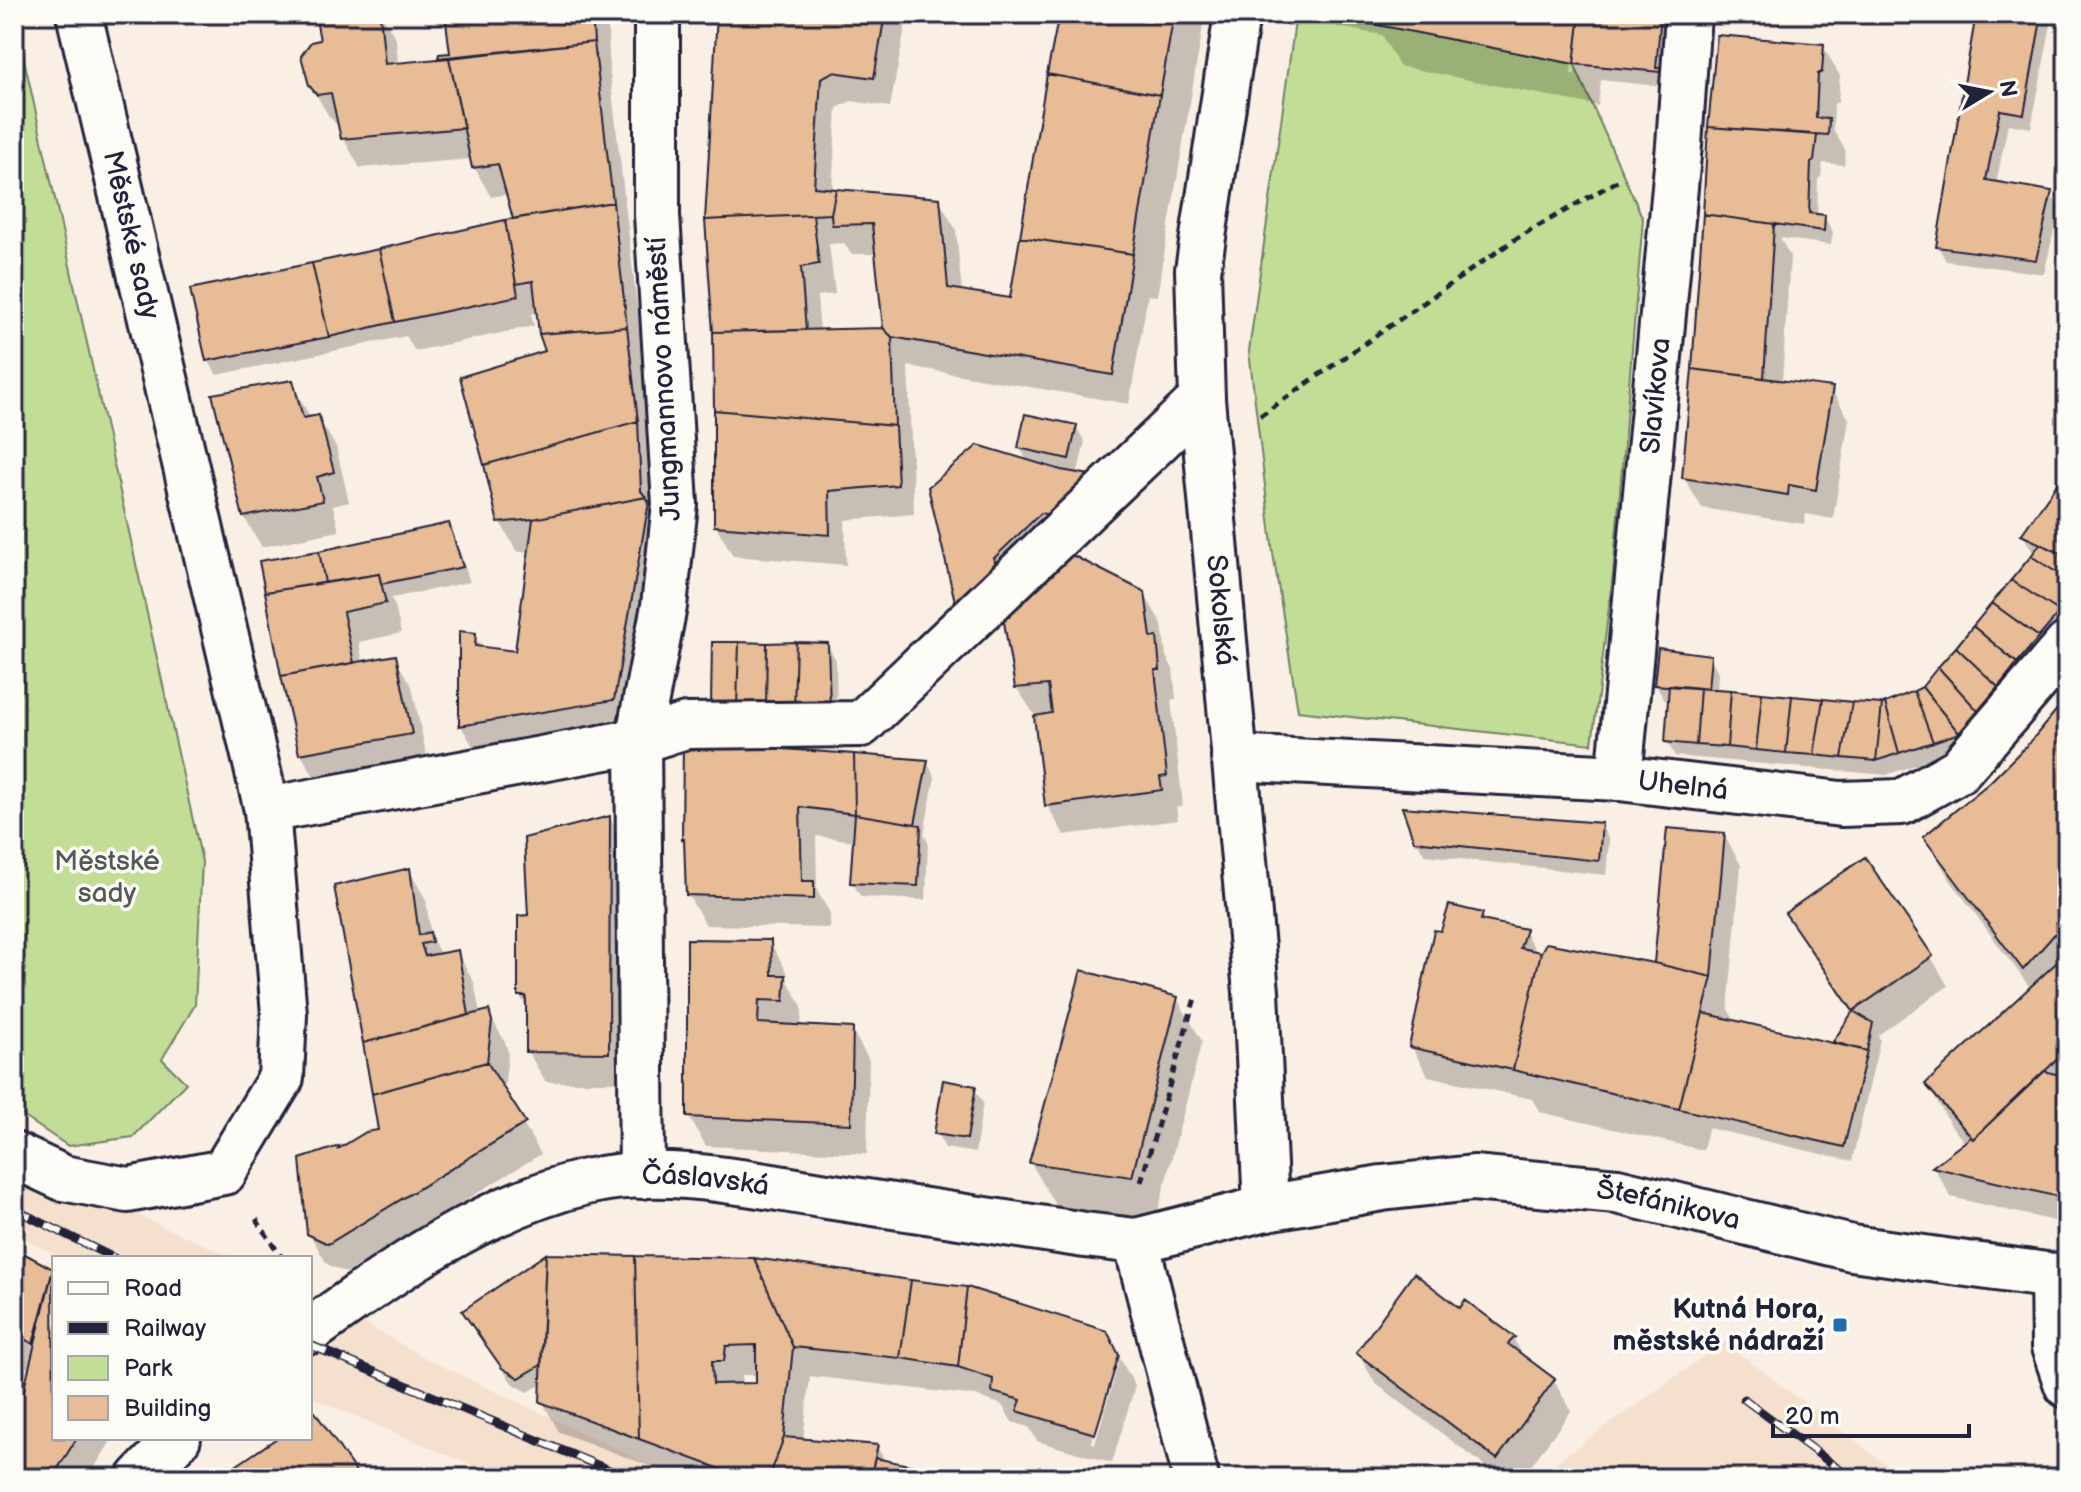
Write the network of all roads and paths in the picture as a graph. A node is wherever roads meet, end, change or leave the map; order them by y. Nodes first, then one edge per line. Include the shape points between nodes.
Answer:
1 (79, 14) edge
2 (657, 14) edge
3 (1237, 14) edge
4 (1688, 14) edge
5 (1679, 145) junction
6 (1202, 399) junction
7 (1206, 454) junction
8 (2067, 645) edge
9 (638, 741) junction
10 (1234, 758) junction
11 (1619, 778) junction
12 (267, 810) junction
13 (1195, 998) dead end
14 (14, 1155) edge
15 (642, 1176) junction
16 (1140, 1187) dead end
17 (1266, 1208) junction
18 (1136, 1241) junction
19 (2060, 1276) edge
20 (312, 1330) edge
21 (2067, 1385) edge
22 (176, 1440) edge
23 (140, 1478) edge
24 (1196, 1478) edge

1 - 12 street, Městské sady
2 - 9 street, Jungmannovo náměstí via 657,215 675,504 664,606
3 - 6 street, Sokolská via 1198,270
4 - 5 street, Slavíkova
5 - 7 path via 1505,246
5 - 11 street, Slavíkova
6 - 7 street, Sokolská
6 - 9 street via 861,724 686,726
7 - 10 street, Sokolská
8 - 11 street, Uhelná via 1959,770 1902,802 1841,804
9 - 12 street
9 - 15 street, Jungmannovo náměstí
10 - 11 street, Uhelná
10 - 17 street, Sokolská via 1256,992
12 - 14 street, Městské sady via 284,1014 281,1078 224,1172 128,1190 63,1178
13 - 16 path
15 - 18 street, Čáslavská via 754,1185
15 - 20 street, Čáslavská via 541,1195 461,1232
17 - 18 street, Čáslavská
17 - 19 street, Štefánikova via 1382,1188 1487,1179 1617,1191 1852,1248
18 - 24 street
19 - 21 street via 2054,1347
22 - 23 street

